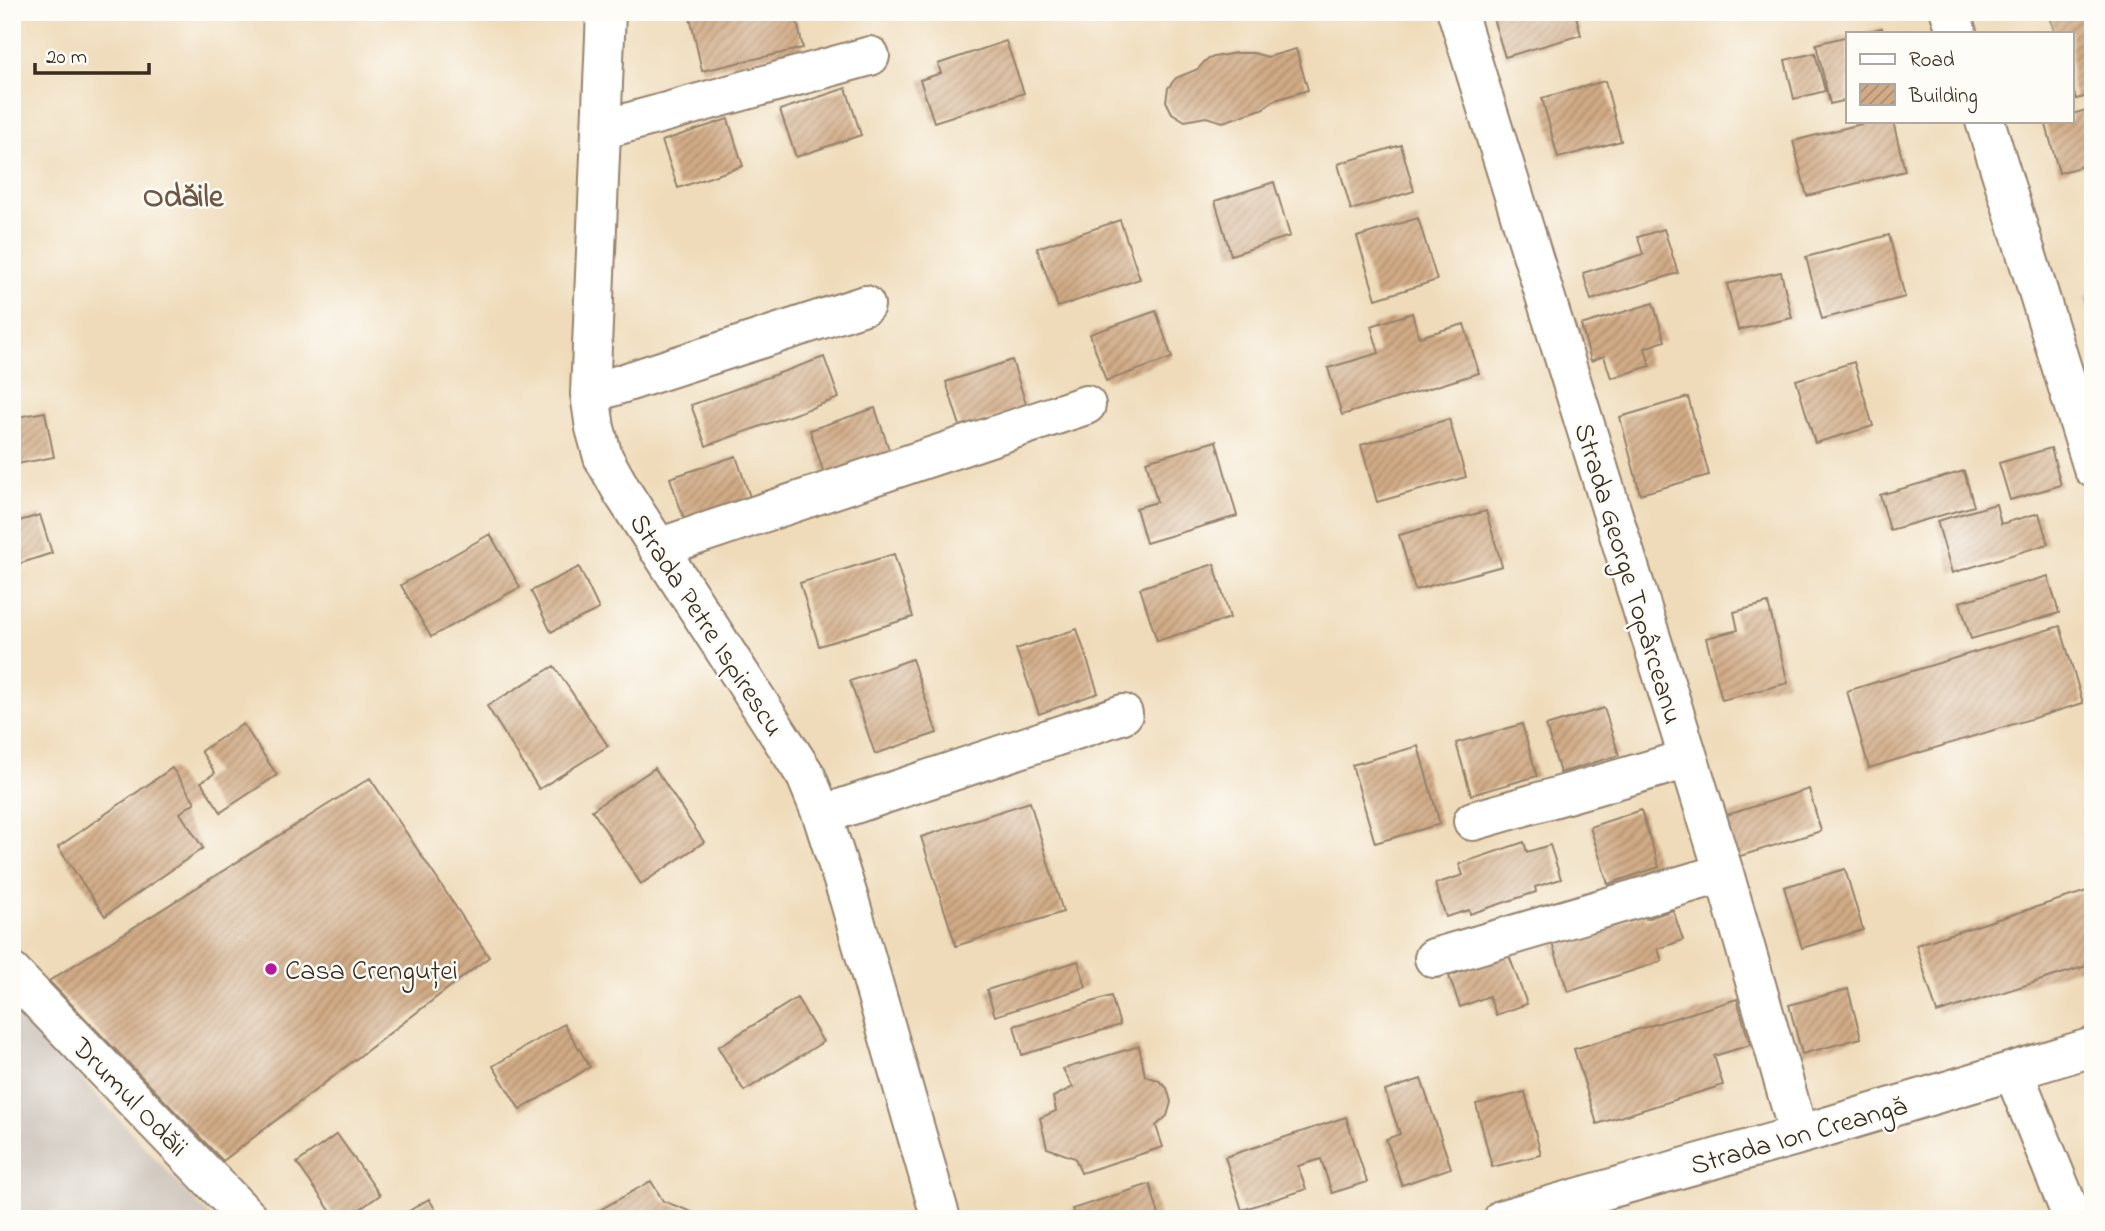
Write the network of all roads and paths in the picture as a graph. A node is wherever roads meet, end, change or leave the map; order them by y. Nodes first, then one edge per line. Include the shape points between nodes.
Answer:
1 (606, 12) edge
2 (1457, 12) edge
3 (1950, 12) edge
4 (1957, 32) edge
5 (870, 56) dead end
6 (1985, 122) edge
7 (601, 130) junction
8 (865, 305) dead end
9 (590, 394) junction
10 (1086, 405) dead end
11 (2093, 468) edge
12 (658, 548) junction
13 (1123, 714) dead end
14 (1688, 759) junction
15 (822, 815) junction
16 (1473, 821) dead end
17 (1724, 873) junction
18 (1434, 958) dead end
19 (12, 972) edge
20 (2093, 1047) edge
21 (2013, 1071) junction
22 (1799, 1135) junction
23 (249, 1219) edge
24 (941, 1219) edge
25 (1503, 1219) edge
26 (2074, 1219) edge

1 - 7 street, Strada Petre Ispirescu
2 - 14 street, Strada George Topârceanu
3 - 4 street
5 - 7 street
6 - 11 street
7 - 9 street, Strada Petre Ispirescu
8 - 9 street
9 - 12 street, Strada Petre Ispirescu via 603,457
10 - 12 street
12 - 15 street, Strada Petre Ispirescu via 806,776
13 - 15 street
14 - 16 street
14 - 17 street, Strada George Topârceanu
15 - 24 street, Strada Petre Ispirescu
17 - 18 street
17 - 22 street, Strada George Topârceanu
19 - 23 street, Drumul Odăii
20 - 21 street, Strada Ion Creangă
21 - 22 street, Strada Ion Creangă
21 - 26 street
22 - 25 street, Strada Ion Creangă

